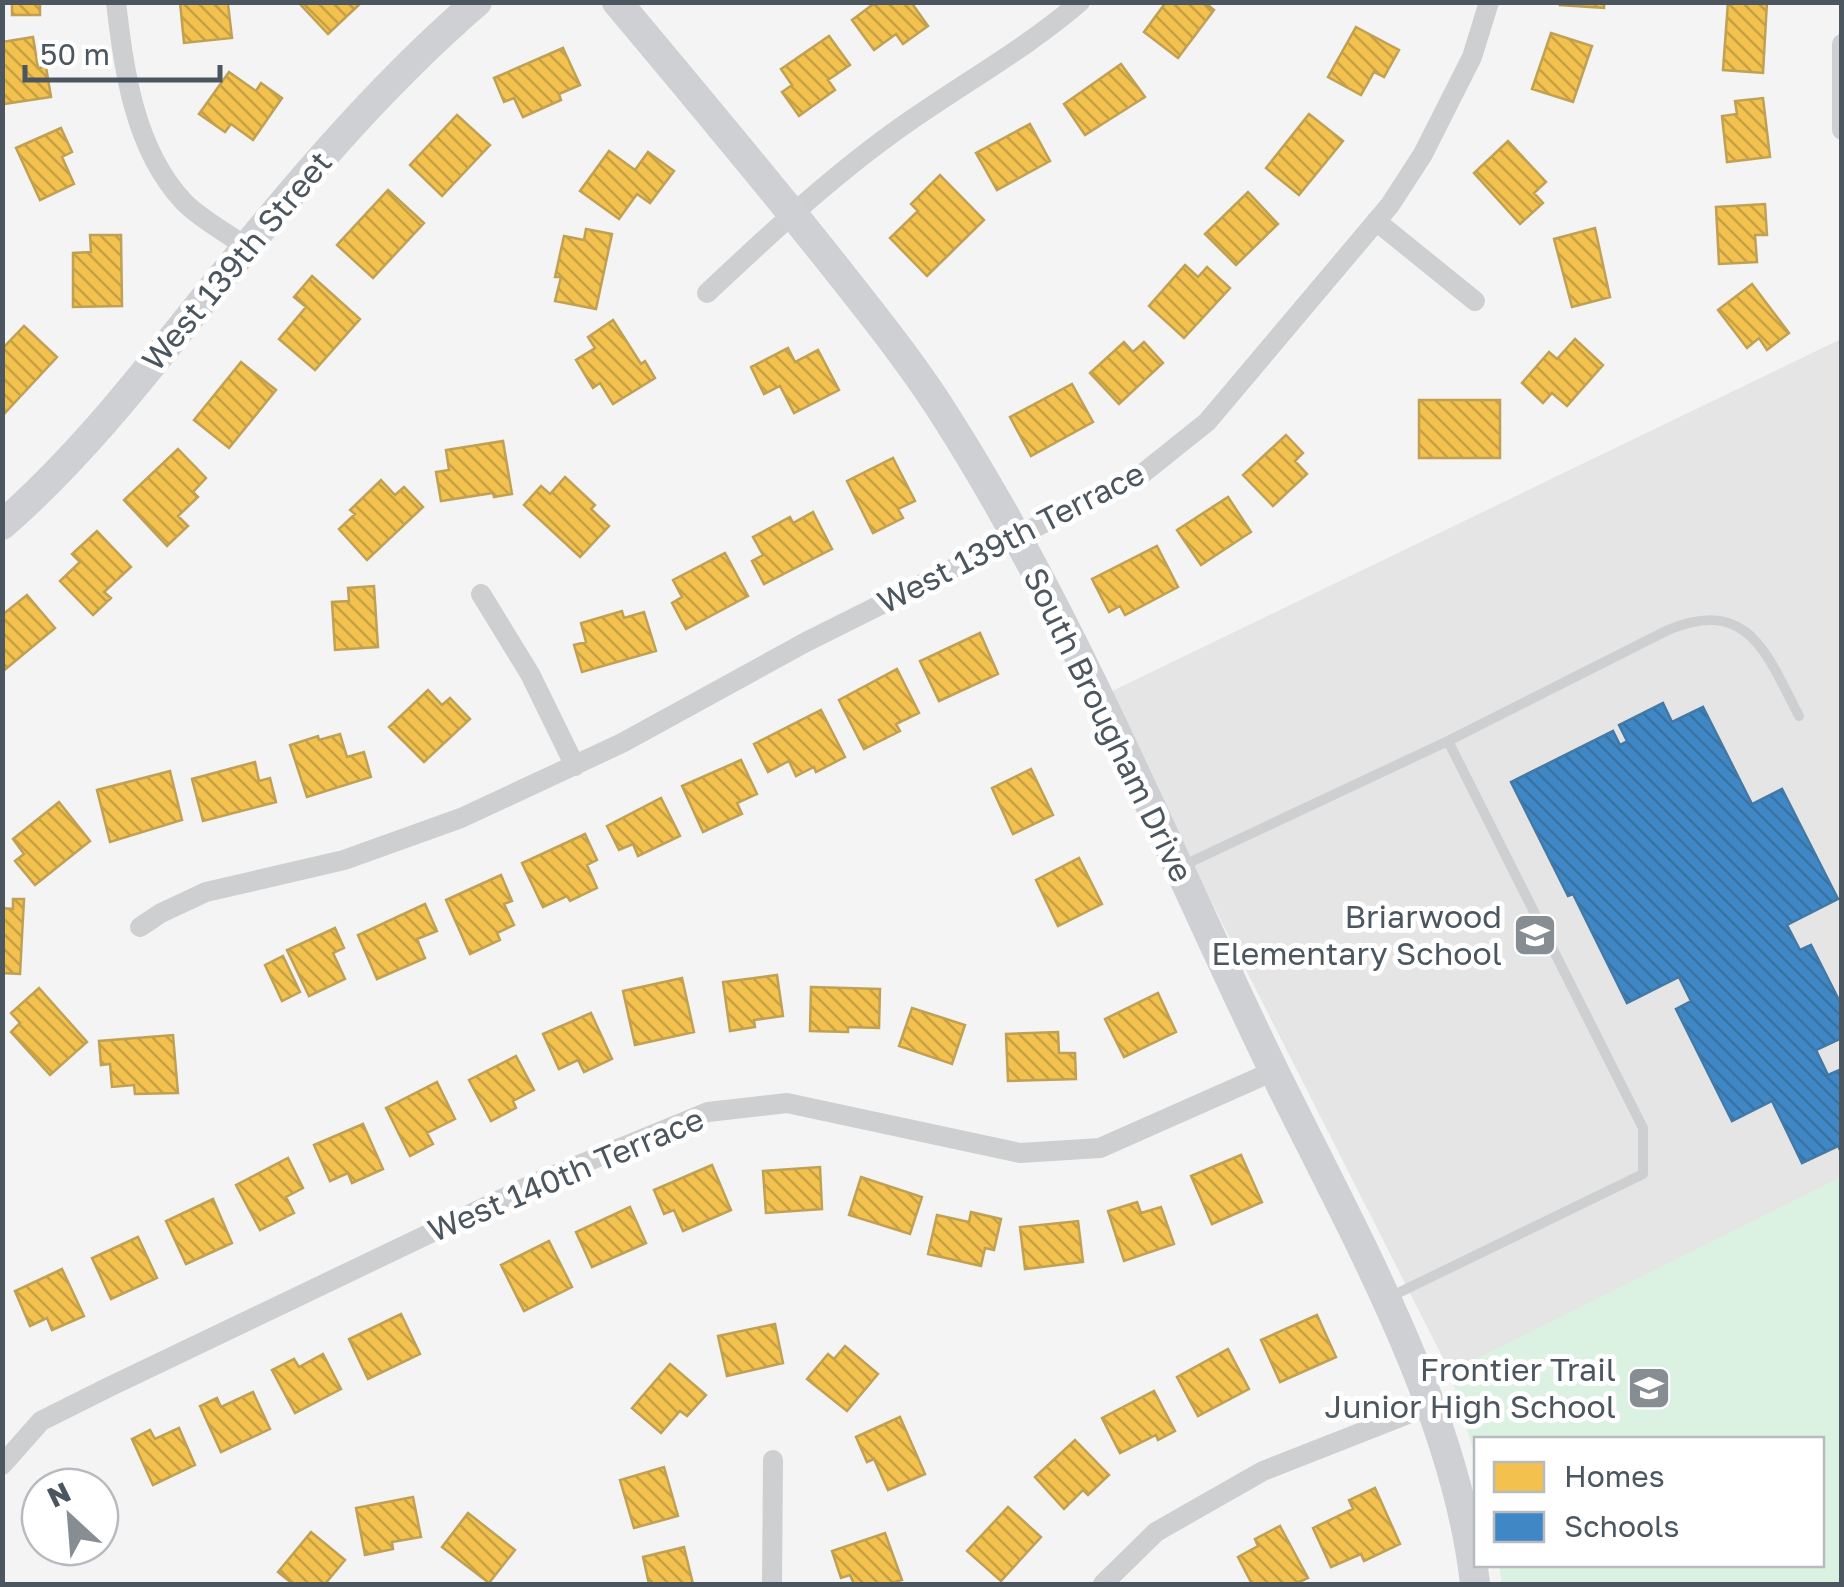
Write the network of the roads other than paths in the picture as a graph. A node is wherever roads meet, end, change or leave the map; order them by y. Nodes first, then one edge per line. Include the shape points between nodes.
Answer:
1 (116, 2) edge
2 (477, 2) edge
3 (617, 2) edge
4 (1080, 2) edge
5 (1490, 2) edge
6 (1842, 44) edge
7 (1842, 130) edge
8 (792, 213) junction
9 (1376, 221) junction
10 (246, 247) junction
11 (707, 293) dead end
12 (1475, 300) dead end
13 (2, 525) edge
14 (1016, 540) junction
15 (481, 594) dead end
16 (1799, 716) dead end
17 (1448, 741) junction
18 (575, 766) junction
19 (1179, 867) junction
20 (140, 927) dead end
21 (1274, 1071) junction
22 (1384, 1300) junction
23 (1432, 1405) junction
24 (773, 1460) dead end
25 (2, 1465) edge
26 (772, 1584) edge
27 (1103, 1584) edge
28 (1475, 1584) edge

1 - 10 street via 126,81 151,150 184,202
2 - 10 street, West 139th Street via 393,80
3 - 8 street, South Brougham Drive
4 - 8 street
5 - 9 street, West 139th Terrace via 1472,56 1423,154
6 - 7 street
8 - 11 street
8 - 14 street, South Brougham Drive via 950,424
9 - 12 street
9 - 14 street, West 139th Terrace via 1207,422 1142,474
10 - 13 street, West 139th Street via 98,428
14 - 18 street, West 139th Terrace via 806,642
14 - 19 street, South Brougham Drive via 1072,638
15 - 18 street
16 - 17 lane via 1761,644 1740,626 1712,618 1668,630
17 - 19 lane
17 - 22 lane via 1643,1128 1643,1174
18 - 20 street, West 139th Terrace via 392,846 206,892
19 - 21 street, South Brougham Drive
21 - 22 street, South Brougham Drive
21 - 25 street, West 140th Terrace via 1100,1148 1020,1152 786,1102 708,1112 535,1183 109,1387 41,1421
22 - 23 street, South Brougham Drive
23 - 27 street via 1263,1472 1156,1532
23 - 28 street, South Brougham Drive
24 - 26 street

